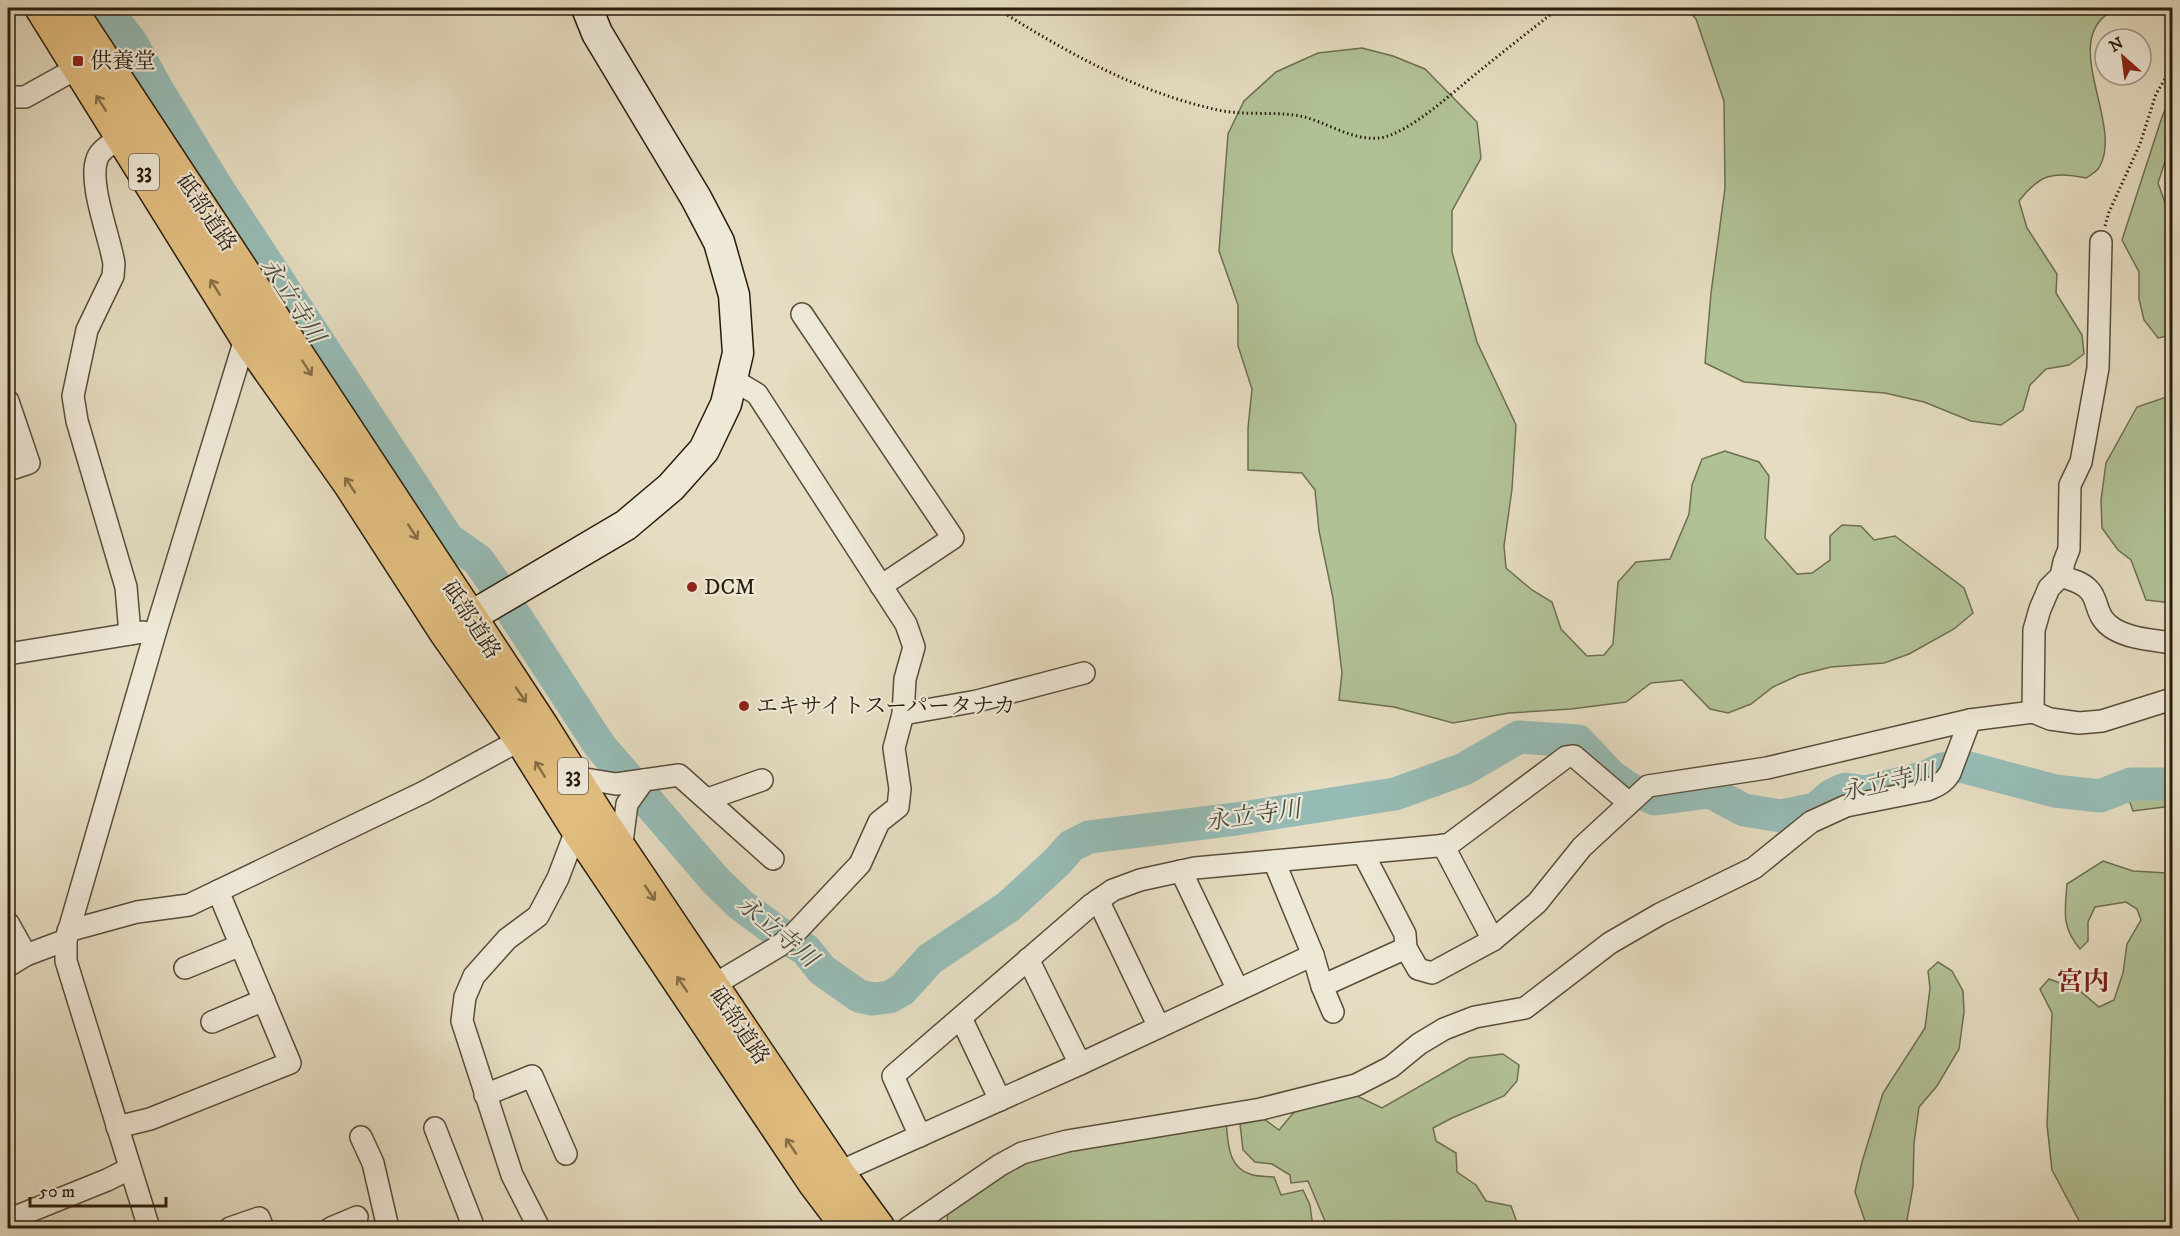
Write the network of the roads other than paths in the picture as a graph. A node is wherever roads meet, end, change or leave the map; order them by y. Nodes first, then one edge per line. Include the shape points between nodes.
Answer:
1 (42, 8) edge
2 (69, 8) edge
3 (587, 8) edge
4 (79, 67) junction
5 (8, 97) edge
6 (135, 131) junction
7 (2101, 242) road end
8 (802, 314) dead end
9 (276, 319) junction
10 (246, 336) junction
11 (732, 379) junction
12 (8, 401) edge
13 (8, 470) edge
14 (2061, 576) junction
15 (881, 586) junction
16 (457, 625) junction
17 (156, 630) junction
18 (130, 634) junction
19 (2172, 643) edge
20 (8, 654) edge
21 (1084, 673) dead end
22 (2172, 699) edge
23 (2033, 712) junction
24 (903, 714) junction
25 (1970, 720) junction
26 (532, 733) junction
27 (573, 777) junction
28 (644, 780) junction
29 (762, 780) dead end
30 (1637, 796) junction
31 (708, 799) junction
32 (587, 821) junction
33 (1443, 845) junction
34 (621, 850) junction
35 (1363, 853) junction
36 (773, 859) dead end
37 (1274, 861) junction
38 (1181, 871) junction
39 (218, 891) junction
40 (1098, 900) junction
41 (8, 923) edge
42 (67, 936) junction
43 (1493, 940) junction
44 (241, 945) junction
45 (1406, 948) junction
46 (26, 955) junction
47 (1313, 955) junction
48 (1028, 959) junction
49 (8, 966) edge
50 (185, 968) dead end
51 (712, 986) junction
52 (1322, 986) junction
53 (1239, 990) junction
54 (264, 1000) junction
55 (1333, 1012) dead end
56 (961, 1018) junction
57 (212, 1022) dead end
58 (1159, 1027) junction
59 (1080, 1064) junction
60 (485, 1095) junction
61 (1000, 1100) junction
62 (117, 1127) junction
63 (435, 1128) dead end
64 (920, 1136) junction
65 (361, 1137) dead end
66 (566, 1154) dead end
67 (129, 1169) junction
68 (826, 1177) junction
69 (8, 1220) edge
70 (149, 1228) edge
71 (230, 1228) edge
72 (263, 1228) edge
73 (388, 1228) edge
74 (474, 1228) edge
75 (539, 1228) edge
76 (849, 1228) edge
77 (878, 1228) edge
78 (908, 1228) edge

1 - 4 highway, 砥部道路 / 33
2 - 6 highway, 砥部道路 / 33
3 - 11 street via 597,33 719,242 734,295 738,353
4 - 5 street via 25,97
6 -> 4 highway, 砥部道路 / 33
6 - 9 highway, 砥部道路 / 33
10 -> 6 highway, 砥部道路 / 33
6 - 18 street via 104,150 97,159 96,190 114,264 113,276 87,330 73,396 126,587
7 - 14 street via 2098,368 2081,462 2070,485 2069,549
8 - 15 street via 953,538
9 - 10 street
9 -> 16 highway, 砥部道路 / 33
16 -> 10 highway, 砥部道路 / 33 via 351,485
10 - 17 street
11 - 15 street via 757,394
11 - 16 street via 726,404 704,450 671,488 626,525
12 - 13 street via 29,463
14 - 19 street via 2079,582 2091,592 2097,612 2112,628 2129,636
14 - 23 street via 2049,588 2034,630
15 - 24 street via 906,624 914,647 905,679
16 - 26 highway, 砥部道路 / 33
17 - 18 street
17 - 42 street
18 - 20 street
21 - 24 street via 977,701
22 - 23 street via 2102,721 2079,723
23 - 25 street
24 - 51 street via 894,748 900,789 898,807 879,822 860,864 787,940
25 - 30 street
25 - 78 street via 1950,773 1938,786 1846,806 1811,822 1754,867 1610,943 1525,1008 1475,1017 1444,1029 1391,1067 1356,1085 1260,1109 1067,1141 1023,1153
26 - 27 highway, 砥部道路 / 33
32 -> 26 highway, 砥部道路 / 33
26 - 39 street via 424,792
27 - 28 street via 616,784
27 - 32 highway, 砥部道路 / 33
28 - 31 street via 680,775
28 - 34 street via 627,804
29 - 31 street
30 - 33 street via 1574,756 1566,757
30 - 43 street via 1582,847 1537,903
31 - 36 street
32 - 34 highway, 砥部道路 / 33
32 - 60 street via 538,916 507,939 474,976 465,997 462,1021
68 -> 32 highway, 砥部道路 / 33
33 - 35 street
33 - 43 street
34 -> 51 highway, 砥部道路 / 33
35 - 37 street
35 - 45 street via 1405,934
37 - 38 street
37 - 47 street
38 - 40 street via 1140,880
38 - 53 street
39 - 42 street via 189,905 137,912
39 - 44 street
40 - 48 street
40 - 58 street
41 - 46 street
42 - 46 street
42 - 62 street via 66,961
43 - 45 street via 1432,973 1418,969
44 - 50 street
44 - 54 street
45 - 52 street
46 - 49 street
47 - 52 street
47 - 53 street
48 - 56 street
48 - 59 street
51 - 68 highway, 砥部道路 / 33
52 - 55 street
53 - 58 street
54 - 57 street
54 - 62 street via 290,1063 150,1119
56 - 61 street
56 - 64 street via 893,1076
58 - 59 street
59 - 61 street
60 - 66 street via 532,1076
60 - 75 street via 512,1175
61 - 64 street
62 - 67 street
63 - 74 street
64 - 68 street
65 - 73 street via 373,1163
67 - 69 street
67 - 70 street
68 - 76 highway, 砥部道路 / 33
68 - 77 highway, 砥部道路 / 33
71 - 72 street via 259,1218

